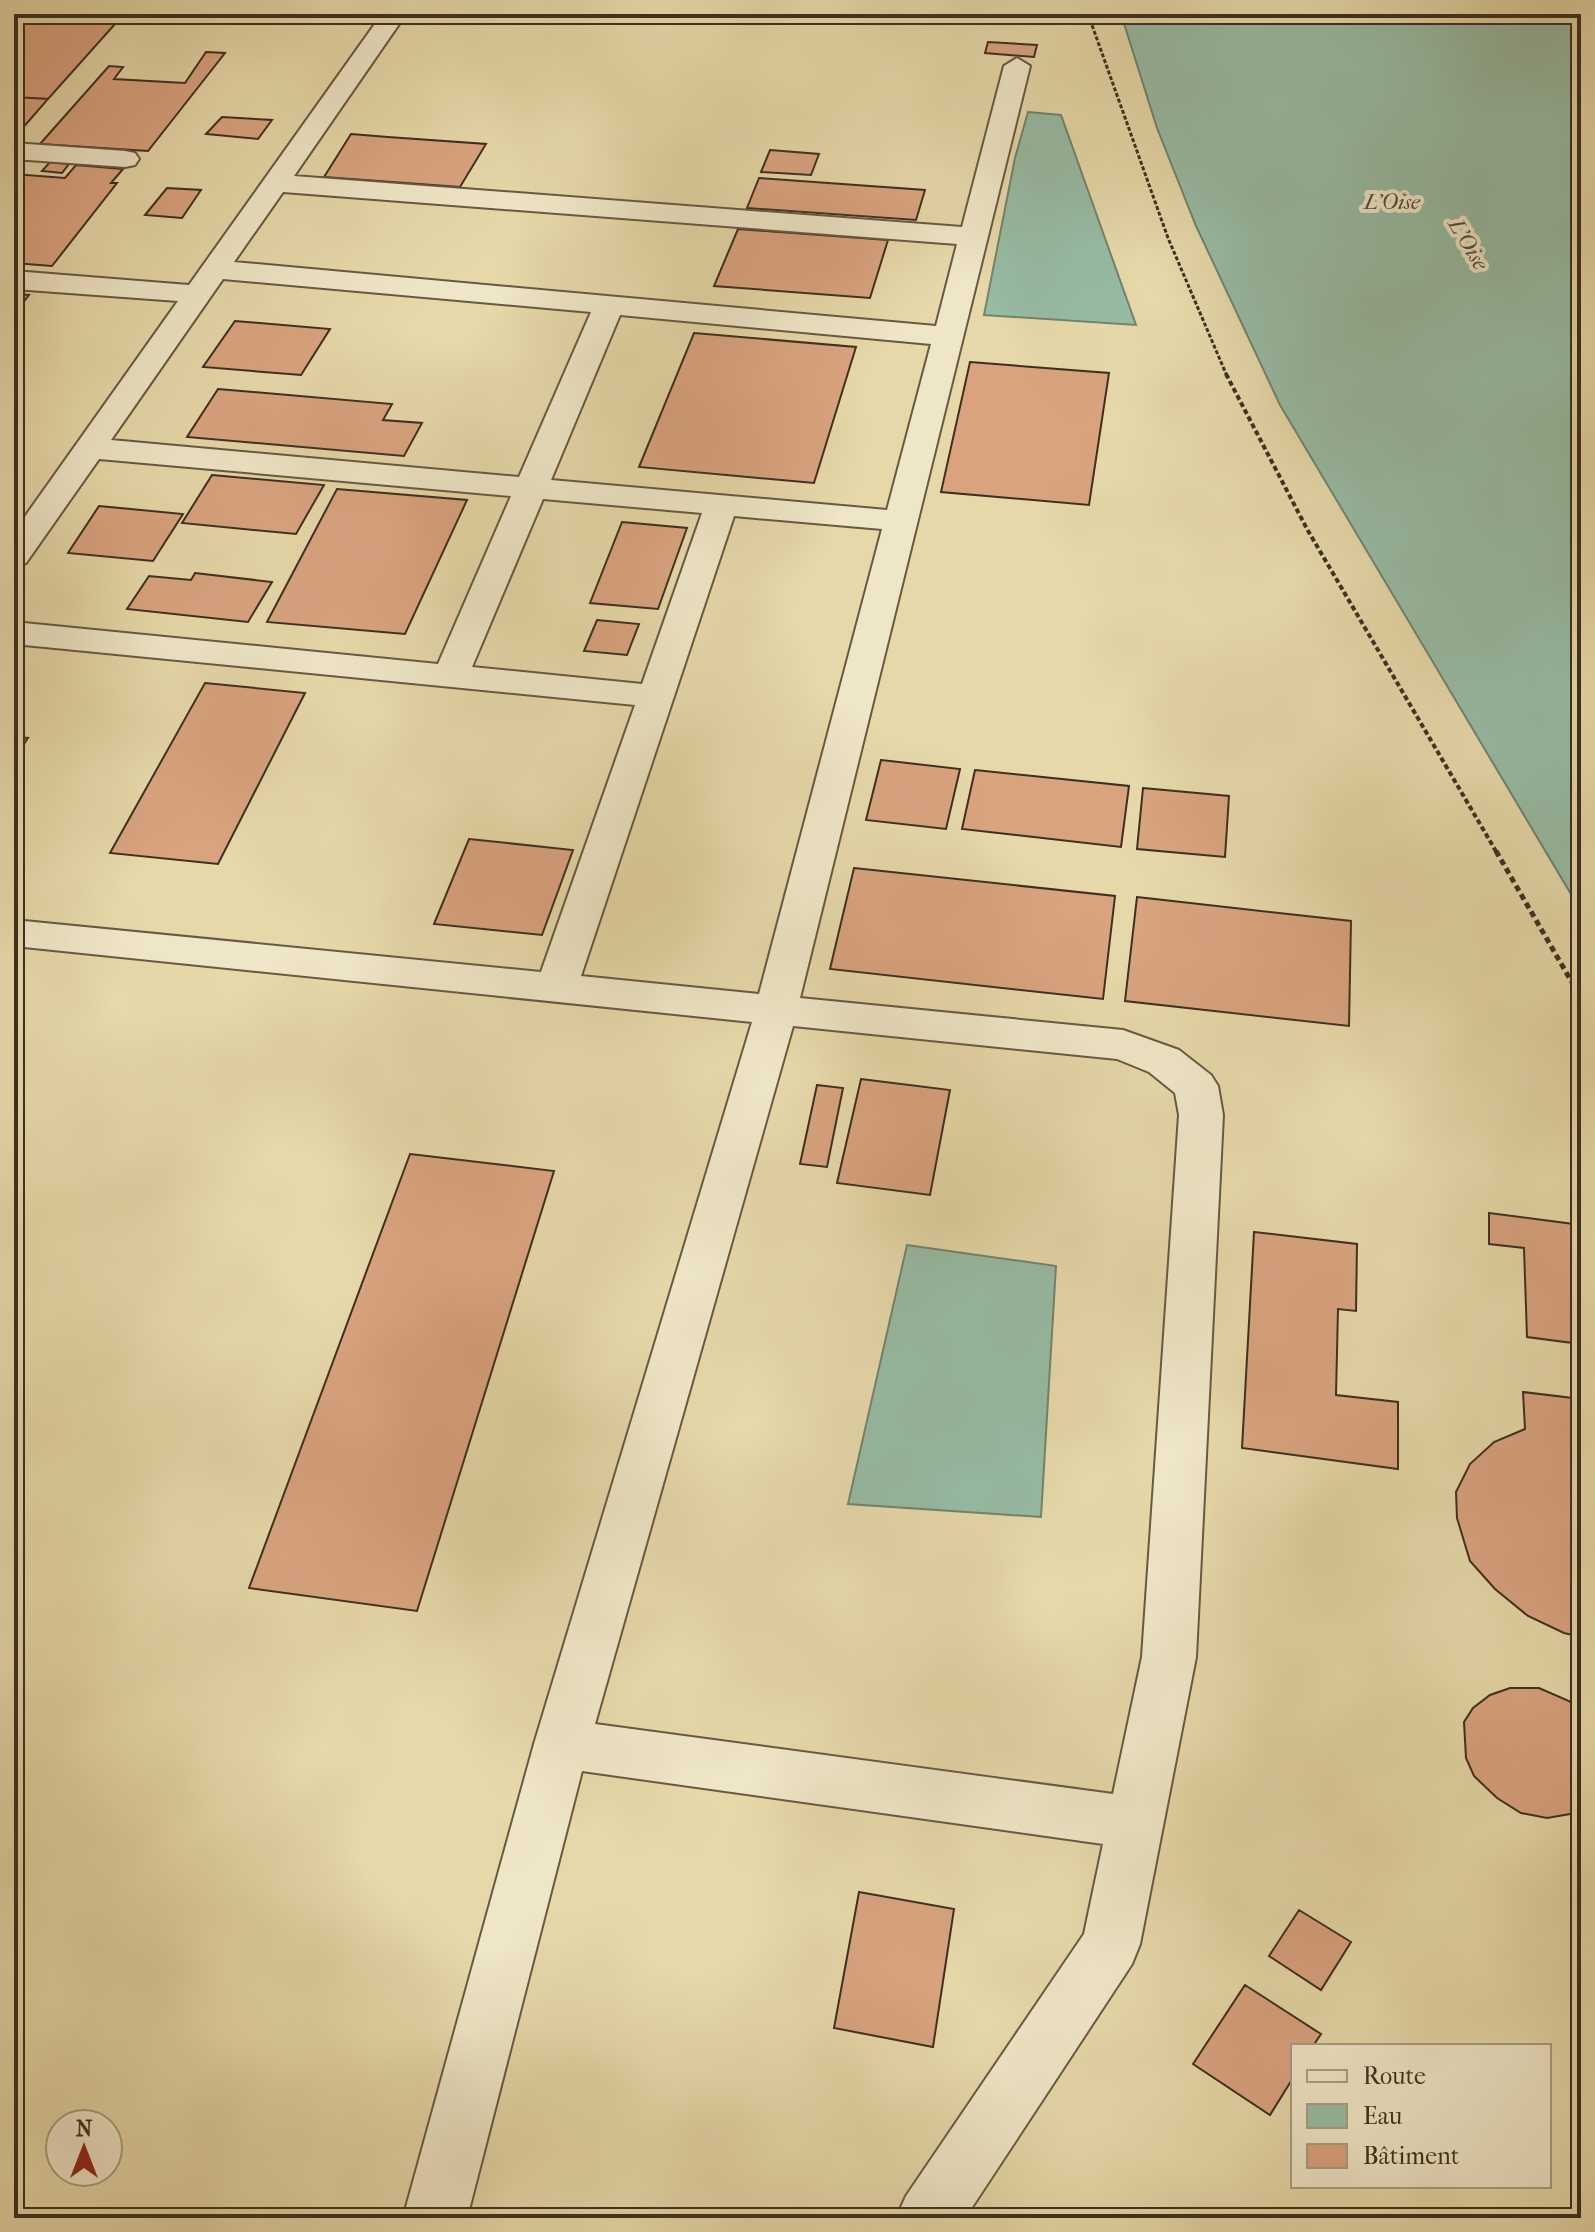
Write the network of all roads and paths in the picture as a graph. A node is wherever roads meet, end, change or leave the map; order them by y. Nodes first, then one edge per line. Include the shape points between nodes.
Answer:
1 (394, 14) edge
2 (1088, 14) edge
3 (1017, 66) dead end
4 (14, 151) edge
5 (125, 159) dead end
6 (275, 183) junction
7 (970, 236) junction
8 (214, 269) junction
9 (14, 280) edge
10 (196, 294) junction
11 (609, 305) junction
12 (945, 336) junction
13 (89, 448) junction
14 (532, 486) junction
15 (722, 503) junction
16 (899, 521) junction
17 (14, 556) edge
18 (14, 633) edge
19 (450, 677) junction
20 (656, 696) junction
21 (14, 933) edge
22 (556, 988) junction
23 (1581, 998) edge
24 (776, 1009) junction
25 (562, 1744) junction
26 (1136, 1823) junction
27 (435, 2218) edge
28 (928, 2218) edge

1 - 6 lane
2 - 23 path via 1135,155 1222,367 1367,635
3 - 7 lane
4 - 5 lane
6 - 7 lane
6 - 8 lane
7 - 12 lane
8 - 10 lane
8 - 11 lane
9 - 10 lane
10 - 13 lane
11 - 12 lane
11 - 14 lane
12 - 16 lane
13 - 14 lane
13 - 17 lane
14 - 15 lane
14 - 19 lane
15 - 16 lane
15 - 20 lane
16 - 24 lane
18 - 19 lane
19 - 20 lane
20 - 22 lane
21 - 22 lane
22 - 24 lane
24 - 25 lane
24 - 26 lane via 1123,1045 1164,1061 1196,1086 1201,1115 1169,1657
25 - 26 lane
25 - 27 lane
26 - 28 lane via 1111,1944

